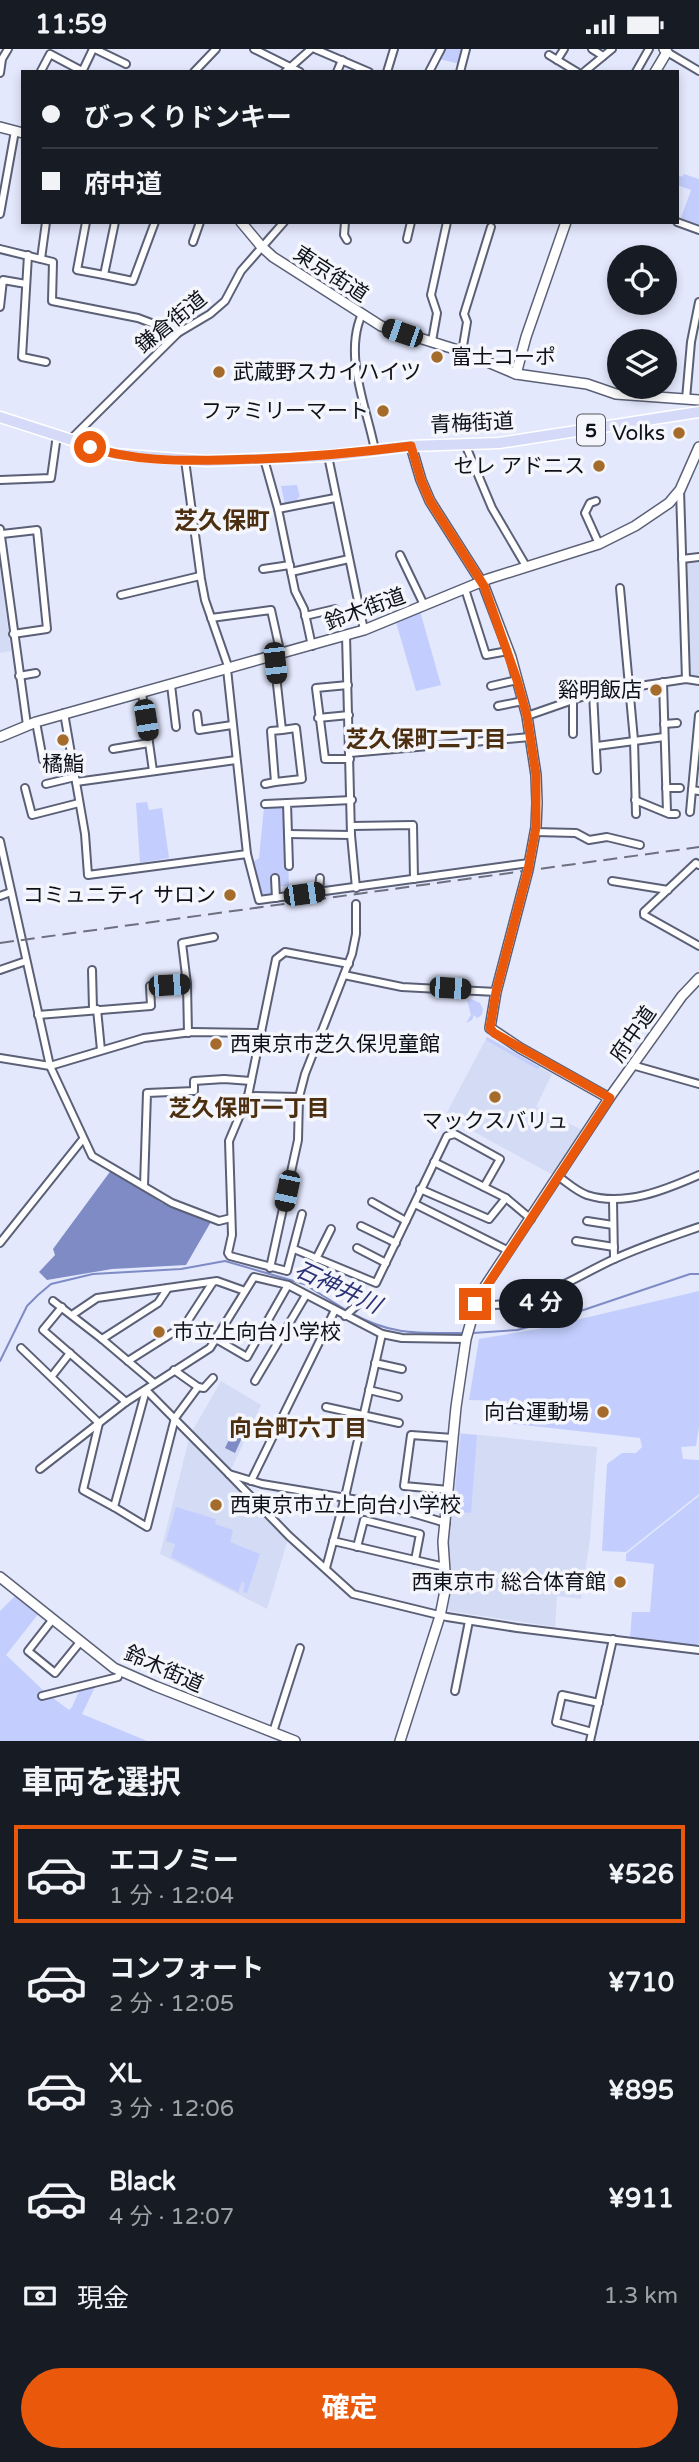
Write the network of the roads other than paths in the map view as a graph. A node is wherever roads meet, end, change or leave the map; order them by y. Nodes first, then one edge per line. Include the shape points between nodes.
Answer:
1 (8, 49) edge
2 (94, 49) edge
3 (216, 49) edge
4 (254, 49) edge
5 (313, 49) edge
6 (394, 49) edge
7 (441, 49) edge
8 (466, 49) edge
9 (564, 49) edge
10 (592, 49) edge
11 (612, 49) edge
12 (649, 49) edge
13 (666, 50) edge
14 (549, 55) dead end
15 (603, 56) junction
16 (342, 60) junction
17 (557, 60) junction
18 (126, 64) dead end
19 (291, 67) junction
20 (42, 70) edge
21 (80, 70) edge
22 (83, 70) edge
23 (196, 70) edge
24 (287, 70) edge
25 (296, 70) edge
26 (338, 70) edge
27 (364, 70) edge
28 (388, 70) edge
29 (430, 70) edge
30 (461, 70) edge
31 (574, 70) edge
32 (589, 70) edge
33 (637, 70) edge
34 (656, 70) edge
35 (699, 71) edge
36 (0, 73) edge
37 (0, 127) edge
38 (21, 132) edge
39 (0, 214) edge
40 (679, 223) edge
41 (46, 224) edge
42 (86, 224) edge
43 (115, 224) edge
44 (154, 224) edge
45 (199, 224) edge
46 (243, 224) edge
47 (282, 224) edge
48 (345, 224) edge
49 (411, 224) edge
50 (447, 224) edge
51 (565, 224) edge
52 (491, 227) dead end
53 (699, 230) edge
54 (407, 239) dead end
55 (346, 240) dead end
56 (193, 242) dead end
57 (261, 246) junction
58 (0, 249) edge
59 (28, 255) junction
60 (41, 259) junction
61 (104, 275) junction
62 (26, 283) junction
63 (699, 302) edge
64 (0, 307) edge
65 (362, 314) junction
66 (178, 333) junction
67 (432, 341) junction
68 (462, 352) junction
69 (46, 362) dead end
70 (516, 374) junction
71 (686, 399) junction
72 (699, 400) edge
73 (699, 412) edge
74 (0, 417) edge
75 (57, 435) junction
76 (71, 440) junction
77 (465, 444) junction
78 (411, 446) junction
79 (699, 447) edge
80 (375, 450) junction
81 (328, 456) junction
82 (264, 459) junction
83 (185, 460) junction
84 (0, 480) edge
85 (680, 489) junction
86 (335, 498) junction
87 (596, 501) dead end
88 (278, 509) junction
89 (1, 532) edge
90 (600, 544) junction
91 (400, 555) dead end
92 (699, 557) edge
93 (349, 559) junction
94 (682, 559) junction
95 (526, 566) junction
96 (290, 568) junction
97 (264, 569) dead end
98 (200, 576) junction
99 (482, 582) junction
100 (466, 589) junction
101 (620, 589) dead end
102 (121, 595) dead end
103 (425, 605) junction
104 (335, 609) dead end
105 (305, 616) junction
106 (211, 618) junction
107 (364, 630) junction
108 (13, 634) junction
109 (346, 635) junction
110 (312, 646) junction
111 (509, 651) junction
112 (278, 656) junction
113 (228, 669) junction
114 (36, 673) dead end
115 (19, 676) junction
116 (685, 679) junction
117 (517, 680) junction
118 (699, 681) edge
119 (663, 682) junction
120 (171, 685) junction
121 (348, 685) junction
122 (491, 685) dead end
123 (630, 687) junction
124 (142, 693) junction
125 (593, 693) junction
126 (573, 700) junction
127 (523, 701) junction
128 (663, 703) junction
129 (674, 703) dead end
130 (498, 706) dead end
131 (64, 713) junction
132 (197, 714) dead end
133 (349, 715) junction
134 (699, 715) edge
135 (527, 716) junction
136 (318, 718) junction
137 (31, 723) junction
138 (677, 723) dead end
139 (664, 724) junction
140 (232, 725) junction
141 (176, 727) dead end
142 (282, 730) junction
143 (573, 734) dead end
144 (0, 737) edge
145 (530, 737) junction
146 (664, 737) junction
147 (634, 740) junction
148 (149, 743) junction
149 (597, 746) junction
150 (113, 749) dead end
151 (350, 756) junction
152 (43, 760) dead end
153 (236, 760) junction
154 (597, 770) dead end
155 (153, 771) junction
156 (76, 780) junction
157 (275, 782) junction
158 (265, 783) dead end
159 (46, 784) dead end
160 (25, 788) dead end
161 (666, 788) junction
162 (680, 788) dead end
163 (696, 790) edge
164 (352, 800) junction
165 (635, 800) junction
166 (79, 803) junction
167 (287, 803) junction
168 (265, 804) dead end
169 (667, 812) junction
170 (690, 812) dead end
171 (636, 814) dead end
172 (676, 814) dead end
173 (352, 826) junction
174 (535, 832) junction
175 (288, 834) junction
176 (351, 835) junction
177 (0, 842) edge
178 (640, 845) dead end
179 (247, 854) junction
180 (529, 863) junction
181 (699, 865) edge
182 (289, 866) dead end
183 (275, 878) dead end
184 (320, 878) dead end
185 (414, 879) junction
186 (612, 881) dead end
187 (355, 889) junction
188 (668, 890) junction
189 (11, 892) junction
190 (319, 892) junction
191 (0, 896) edge
192 (276, 898) junction
193 (356, 905) dead end
194 (214, 937) dead end
195 (699, 946) edge
196 (26, 961) junction
197 (349, 964) junction
198 (92, 969) dead end
199 (0, 970) edge
200 (344, 975) junction
201 (699, 978) edge
202 (187, 984) junction
203 (496, 992) junction
204 (95, 1009) junction
205 (38, 1015) junction
206 (188, 1033) junction
207 (259, 1033) junction
208 (101, 1050) junction
209 (0, 1058) edge
210 (632, 1065) junction
211 (50, 1066) junction
212 (251, 1081) junction
213 (699, 1084) edge
214 (248, 1096) junction
215 (299, 1097) junction
216 (610, 1098) junction
217 (83, 1139) junction
218 (434, 1162) junction
219 (699, 1175) edge
220 (559, 1177) junction
221 (144, 1186) junction
222 (484, 1187) junction
223 (420, 1189) junction
224 (506, 1198) junction
225 (613, 1200) junction
226 (372, 1202) dead end
227 (415, 1204) junction
228 (302, 1214) dead end
229 (231, 1218) junction
230 (531, 1219) junction
231 (406, 1221) junction
232 (587, 1221) dead end
233 (613, 1225) junction
234 (361, 1226) dead end
235 (699, 1227) edge
236 (331, 1229) dead end
237 (576, 1241) dead end
238 (0, 1243) edge
239 (396, 1243) junction
240 (614, 1247) junction
241 (357, 1248) dead end
242 (294, 1249) junction
243 (509, 1251) junction
244 (316, 1259) junction
245 (614, 1259) junction
246 (386, 1263) junction
247 (270, 1268) junction
248 (213, 1282) junction
249 (288, 1285) junction
250 (167, 1288) junction
251 (245, 1291) junction
252 (363, 1294) dead end
253 (306, 1295) junction
254 (52, 1301) dead end
255 (475, 1304) junction
256 (62, 1307) junction
257 (335, 1310) junction
258 (72, 1315) junction
259 (345, 1316) junction
260 (382, 1334) junction
261 (467, 1335) junction
262 (102, 1339) junction
263 (215, 1339) junction
264 (21, 1348) dead end
265 (70, 1353) junction
266 (128, 1361) junction
267 (375, 1363) junction
268 (402, 1369) dead end
269 (174, 1370) junction
270 (52, 1376) junction
271 (213, 1378) dead end
272 (255, 1381) dead end
273 (154, 1383) junction
274 (198, 1387) junction
275 (146, 1390) junction
276 (369, 1390) junction
277 (398, 1397) dead end
278 (126, 1402) junction
279 (326, 1407) dead end
280 (363, 1415) junction
281 (175, 1418) junction
282 (99, 1423) junction
283 (399, 1423) dead end
284 (453, 1438) junction
285 (40, 1469) dead end
286 (229, 1474) junction
287 (251, 1481) junction
288 (449, 1490) junction
289 (345, 1497) junction
290 (114, 1507) junction
291 (446, 1523) junction
292 (333, 1541) junction
293 (357, 1547) junction
294 (415, 1560) junction
295 (445, 1567) junction
296 (326, 1568) junction
297 (0, 1577) edge
298 (440, 1616) junction
299 (53, 1619) junction
300 (470, 1621) junction
301 (612, 1639) junction
302 (80, 1641) junction
303 (300, 1648) dead end
304 (699, 1650) edge
305 (120, 1670) junction
306 (456, 1691) dead end
307 (43, 1696) dead end
308 (599, 1703) junction
309 (274, 1732) junction
310 (592, 1732) junction
311 (295, 1741) edge
312 (400, 1741) edge
313 (590, 1741) edge

1 - 36 street
2 - 18 street
2 - 22 street
3 - 23 street
4 - 19 street
5 - 16 street
5 - 19 street
6 - 28 street
7 - 29 street
8 - 30 street
9 - 17 street
10 - 15 street
11 - 15 street
12 - 33 street
13 - 34 street
13 - 35 street
14 - 17 street
15 - 32 street
16 - 26 street
16 - 27 street
17 - 31 street
19 - 24 street
19 - 25 street
20 - 21 street via 50,54
37 - 38 street
38 - 39 street
40 - 53 street
41 - 60 street
42 - 61 street via 77,270
43 - 61 street
44 - 61 street via 132,281
45 - 56 street
46 - 57 street, 東京街道
47 - 57 street, 鎌倉街道
48 - 55 street
49 - 54 street
50 - 67 street via 431,295 437,313
51 - 70 street
52 - 68 street via 464,314
57 - 65 street, 東京街道
57 - 66 street, 鎌倉街道 via 225,300
58 - 59 street
59 - 60 street
59 - 62 street
60 - 66 street via 53,262 52,301 138,318
62 - 64 street via 3,280
62 - 69 street via 22,357
63 - 71 street
65 - 67 street, 東京街道
65 - 80 street via 354,345 355,363
66 - 76 street, 鎌倉街道
67 - 68 street, 東京街道
68 - 70 street, 東京街道
70 - 71 street, 東京街道 via 587,384 616,394
71 - 72 street, 東京街道
73 - 77 main road, 青梅街道 / 5 via 514,441
74 - 75 main road, 青梅街道 / 5
75 - 76 main road, 青梅街道 / 5
75 - 84 street via 51,478
76 - 83 main road, 青梅街道 / 5 via 115,454
77 - 78 main road, 青梅街道 / 5
77 - 95 street via 492,508
78 - 80 main road, 青梅街道 / 5
78 - 99 street via 430,501
79 - 85 street, 鈴木街道
80 - 81 main road, 青梅街道 / 5
81 - 82 main road, 青梅街道 / 5
81 - 86 street
82 - 83 main road, 青梅街道 / 5
82 - 88 street
83 - 98 street
85 - 90 street, 鈴木街道 via 653,514
85 - 94 street
86 - 88 street
86 - 93 street
87 - 90 street via 585,513
88 - 96 street
89 - 108 street
89 - 108 street via 37,530 47,629
90 - 95 street, 鈴木街道
91 - 103 street
92 - 94 street
93 - 96 street
93 - 107 street
94 - 116 street
95 - 99 street, 鈴木街道
96 - 97 street
96 - 105 street
98 - 102 street
98 - 106 street
99 - 100 street, 鈴木街道
99 - 111 street
100 - 103 street, 鈴木街道
100 - 111 street via 486,655
101 - 123 street
103 - 107 street, 鈴木街道
104 - 105 street
105 - 110 street
106 - 112 street via 271,610
106 - 113 street
107 - 109 street, 鈴木街道
108 - 115 street
109 - 110 street, 鈴木街道
109 - 121 street
110 - 112 street, 鈴木街道
111 - 117 street
112 - 113 street, 鈴木街道
112 - 142 street
113 - 120 street, 鈴木街道
113 - 140 street
114 - 115 street
115 - 137 street
116 - 118 street
116 - 119 street
117 - 122 street
117 - 127 street
119 - 123 street
119 - 128 street
120 - 124 street, 鈴木街道
120 - 141 street
121 - 133 street
121 - 136 street via 316,688
123 - 125 street
123 - 147 street
124 - 131 street, 鈴木街道
124 - 148 street
125 - 126 street
125 - 149 street
126 - 135 street
126 - 143 street
127 - 130 street
127 - 135 street
128 - 129 street
128 - 139 street
131 - 137 street, 鈴木街道
131 - 156 street
132 - 140 street via 199,730
133 - 136 street
133 - 151 street
134 - 163 street
135 - 145 street
136 - 151 street via 325,759
137 - 144 street, 鈴木街道
137 - 152 street
138 - 139 street
139 - 146 street
140 - 153 street
142 - 157 street via 271,731
142 - 157 street via 296,728 302,779
145 - 151 street
145 - 174 street via 537,800
146 - 147 street
146 - 161 street
147 - 149 street
147 - 165 street
148 - 150 street
148 - 155 street
149 - 154 street
151 - 164 street
153 - 155 street
153 - 179 street
155 - 156 street
156 - 159 street
156 - 166 street
157 - 158 street
160 - 166 street via 32,815
161 - 162 street
161 - 169 street
163 - 170 street
164 - 167 street
164 - 173 street
165 - 169 street
165 - 171 street
166 - 179 street via 88,876
167 - 168 street
167 - 175 street
169 - 172 street
173 - 176 street
173 - 185 street via 413,825
174 - 178 street via 576,833 589,840 607,838
174 - 180 street
175 - 176 street
175 - 182 street
176 - 187 street
177 - 189 street
179 - 192 street via 259,900
180 - 185 street
180 - 203 street
181 - 188 street
183 - 192 street
184 - 190 street
185 - 187 street
186 - 188 street
187 - 190 street
188 - 195 street via 644,915
189 - 191 street
189 - 196 street
190 - 192 street
193 - 197 street
194 - 202 street via 181,943
196 - 199 street
196 - 205 street
197 - 200 street
197 - 207 street via 285,952 276,960
198 - 204 street
200 - 203 street via 402,987
200 - 215 street
201 - 210 street, 府中道
202 - 204 street via 150,986 151,1006
202 - 206 street
203 - 216 street via 489,1023 494,1033
204 - 205 street
204 - 208 street
205 - 211 street
206 - 207 street
206 - 208 street via 144,1038
207 - 212 street
208 - 211 street
209 - 211 street
210 - 213 street
210 - 216 street, 府中道
211 - 217 street
212 - 214 street
212 - 221 street via 194,1081 194,1091 147,1093
214 - 215 street
214 - 229 street via 229,1141
215 - 247 street via 298,1140
216 - 220 street, 府中道
217 - 221 street via 92,1156
217 - 238 street
218 - 222 street
218 - 222 street via 447,1136 456,1134 500,1159
218 - 223 street
219 - 225 street via 664,1190
220 - 225 street via 587,1195
220 - 230 street, 府中道
221 - 229 street via 172,1203 219,1220
222 - 224 street
223 - 224 street via 489,1219
223 - 227 street
224 - 230 street
225 - 233 street
226 - 231 street
227 - 231 street
227 - 243 street
228 - 242 street
229 - 247 street via 230,1256
230 - 243 street, 府中道
231 - 239 street
232 - 233 street
233 - 240 street
234 - 239 street
235 - 245 street
236 - 244 street
237 - 240 street
239 - 246 street
240 - 245 street
241 - 246 street
242 - 244 street
242 - 247 street via 287,1271
243 - 255 street, 府中道
244 - 246 street via 376,1283
245 - 255 street via 533,1300 502,1306
248 - 250 street
248 - 251 street
248 - 266 street via 185,1325
249 - 251 street via 254,1277
249 - 253 street
249 - 263 street via 247,1357
250 - 258 street via 97,1298
250 - 262 street via 158,1303
251 - 263 street
252 - 259 street
253 - 257 street
253 - 272 street
254 - 256 street
255 - 261 street, 府中道
256 - 258 street
256 - 265 street via 43,1330
257 - 259 street
257 - 287 street
258 - 262 street
259 - 260 street
260 - 261 street via 402,1338
260 - 267 street
261 - 284 street, 府中道
262 - 266 street
263 - 269 street via 211,1348
264 - 270 street
265 - 270 street
265 - 278 street
266 - 273 street
267 - 268 street
267 - 276 street
269 - 273 street
269 - 274 street
270 - 282 street
271 - 274 street via 204,1388
273 - 275 street
274 - 281 street
275 - 278 street
275 - 281 street
275 - 290 street
276 - 277 street
276 - 280 street
278 - 282 street
279 - 280 street
280 - 283 street
280 - 289 street
281 - 286 street
281 - 290 street via 146,1527
282 - 285 street
282 - 290 street via 83,1490
284 - 288 street, 府中道
284 - 288 street via 411,1435 404,1486
286 - 287 street
286 - 296 street
287 - 289 street
288 - 291 street, 府中道
289 - 291 street
289 - 292 street
291 - 295 street, 府中道
292 - 293 street
292 - 296 street
293 - 294 street
293 - 294 street via 363,1520 420,1534
294 - 295 street
295 - 298 street, 府中道
296 - 298 street via 353,1594
297 - 299 street, 鈴木街道
298 - 300 street
298 - 312 street, 府中道
299 - 302 street, 鈴木街道
299 - 302 street via 28,1651 55,1673
300 - 301 street
300 - 306 street
301 - 304 street
301 - 308 street
302 - 305 street, 鈴木街道
303 - 309 street
305 - 307 street via 118,1677
305 - 309 street, 鈴木街道
308 - 310 street
308 - 310 street via 562,1695 556,1722
309 - 311 street, 鈴木街道
310 - 313 street

